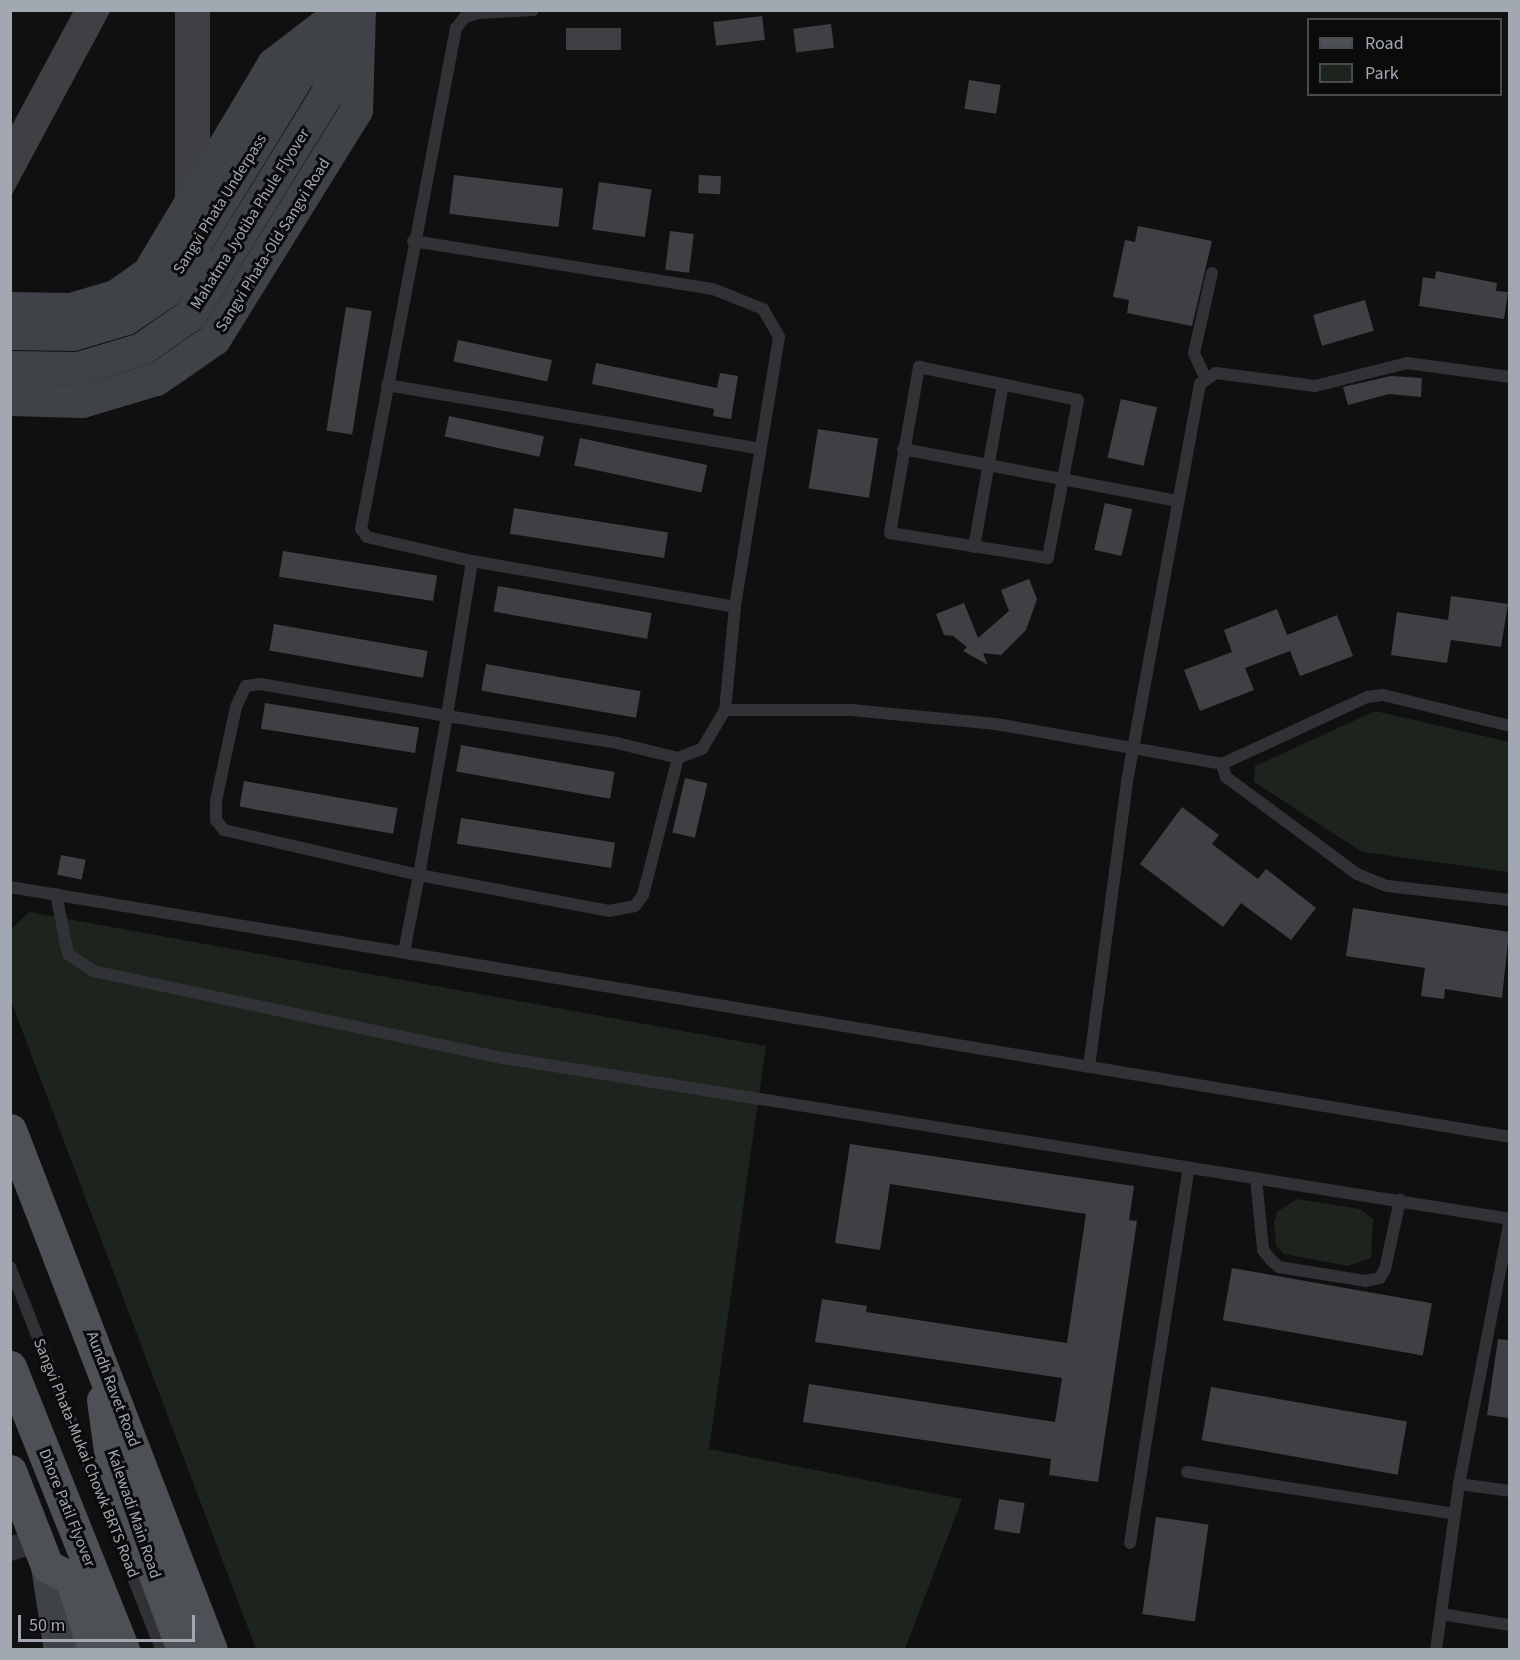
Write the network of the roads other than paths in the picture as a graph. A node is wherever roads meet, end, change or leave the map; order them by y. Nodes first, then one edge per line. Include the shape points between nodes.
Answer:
1 (344, 10) edge
2 (350, 10) edge
3 (357, 10) edge
4 (533, 10) edge
5 (413, 242) junction
6 (1212, 273) dead end
7 (10, 308) edge
8 (10, 333) edge
9 (10, 367) edge
10 (1509, 376) edge
11 (1205, 377) junction
12 (1003, 385) junction
13 (387, 386) junction
14 (10, 399) edge
15 (760, 449) junction
16 (903, 449) junction
17 (989, 465) junction
18 (1064, 480) junction
19 (1177, 501) junction
20 (974, 547) junction
21 (472, 561) junction
22 (735, 607) junction
23 (725, 710) junction
24 (447, 716) junction
25 (1509, 726) edge
26 (1134, 749) junction
27 (678, 759) junction
28 (1222, 764) junction
29 (419, 875) junction
30 (10, 887) edge
31 (23, 889) junction
32 (56, 894) junction
33 (10, 898) edge
34 (1509, 900) edge
35 (404, 952) junction
36 (1089, 1067) junction
37 (10, 1130) edge
38 (1509, 1137) edge
39 (1189, 1168) junction
40 (1256, 1178) junction
41 (1400, 1200) junction
42 (1509, 1220) edge
43 (10, 1268) edge
44 (95, 1339) junction
45 (10, 1367) edge
46 (10, 1471) edge
47 (1187, 1472) dead end
48 (1460, 1484) junction
49 (1509, 1491) edge
50 (1455, 1514) junction
51 (1130, 1543) dead end
52 (32, 1552) edge
53 (1441, 1614) junction
54 (1509, 1625) edge
55 (60, 1650) edge
56 (94, 1650) edge
57 (123, 1650) edge
58 (162, 1650) edge
59 (183, 1650) edge
60 (211, 1650) edge
61 (1436, 1650) edge

1 - 7 main road via 273,64 148,273 115,296 69,309
2 - 8 main road, Sangvi Phata Underpass via 298,76 166,291 126,318 73,334
3 - 9 main road, Mahatma Jyotiba Phule Flyover via 327,93 190,315 141,349 78,368
3 - 14 main road, Sangvi Phata-Old Sangvi Road via 356,110 214,339 156,379 82,401
4 - 5 lane via 479,13 465,17 456,28
5 - 13 lane
5 - 15 lane via 713,289 763,309 779,337
6 - 11 lane via 1194,353
10 - 11 lane via 1407,363 1315,386 1216,373
11 - 19 lane via 1195,397
12 - 16 lane via 919,367
12 - 17 lane
12 - 18 lane via 1078,400
13 - 15 lane
13 - 21 lane via 361,529 376,540
15 - 22 lane
16 - 17 lane
16 - 20 lane via 890,534
17 - 18 lane
17 - 20 lane
18 - 19 lane
18 - 20 lane via 1048,558
19 - 26 lane
21 - 22 lane
21 - 24 lane
22 - 23 lane
23 - 26 lane via 851,710 963,720
23 - 27 lane via 702,749
24 - 27 lane via 617,743
24 - 29 lane
24 - 29 lane via 246,686 236,707 216,801 216,820 239,837
25 - 28 lane via 1383,695 1367,697
26 - 28 lane
26 - 36 lane
27 - 29 lane via 643,895 624,911
28 - 34 lane via 1226,777 1357,874 1387,886
29 - 35 lane
30 - 31 lane
31 - 32 lane
31 - 33 lane
32 - 35 lane
32 - 39 lane via 68,954 93,972 504,1058
35 - 36 lane
36 - 38 lane
37 - 44 main road, Aundh Ravet Road
39 - 40 lane
39 - 51 lane
40 - 41 lane
40 - 41 lane via 1263,1250 1271,1260 1279,1267 1354,1279 1380,1278
41 - 42 lane
42 - 48 lane
43 - 58 lane, Sangvi Phata-Mukai Chowk BRTS Road
44 - 59 main road, Kalewadi Main Road via 111,1458
44 - 60 main road, Aundh Ravet Road
45 - 57 main road, Dhore Patil Flyover
46 - 52 main road
47 - 50 lane
48 - 49 lane
48 - 50 lane
50 - 53 lane
52 - 55 main road
52 - 56 main road via 72,1579
53 - 54 lane
53 - 61 lane

